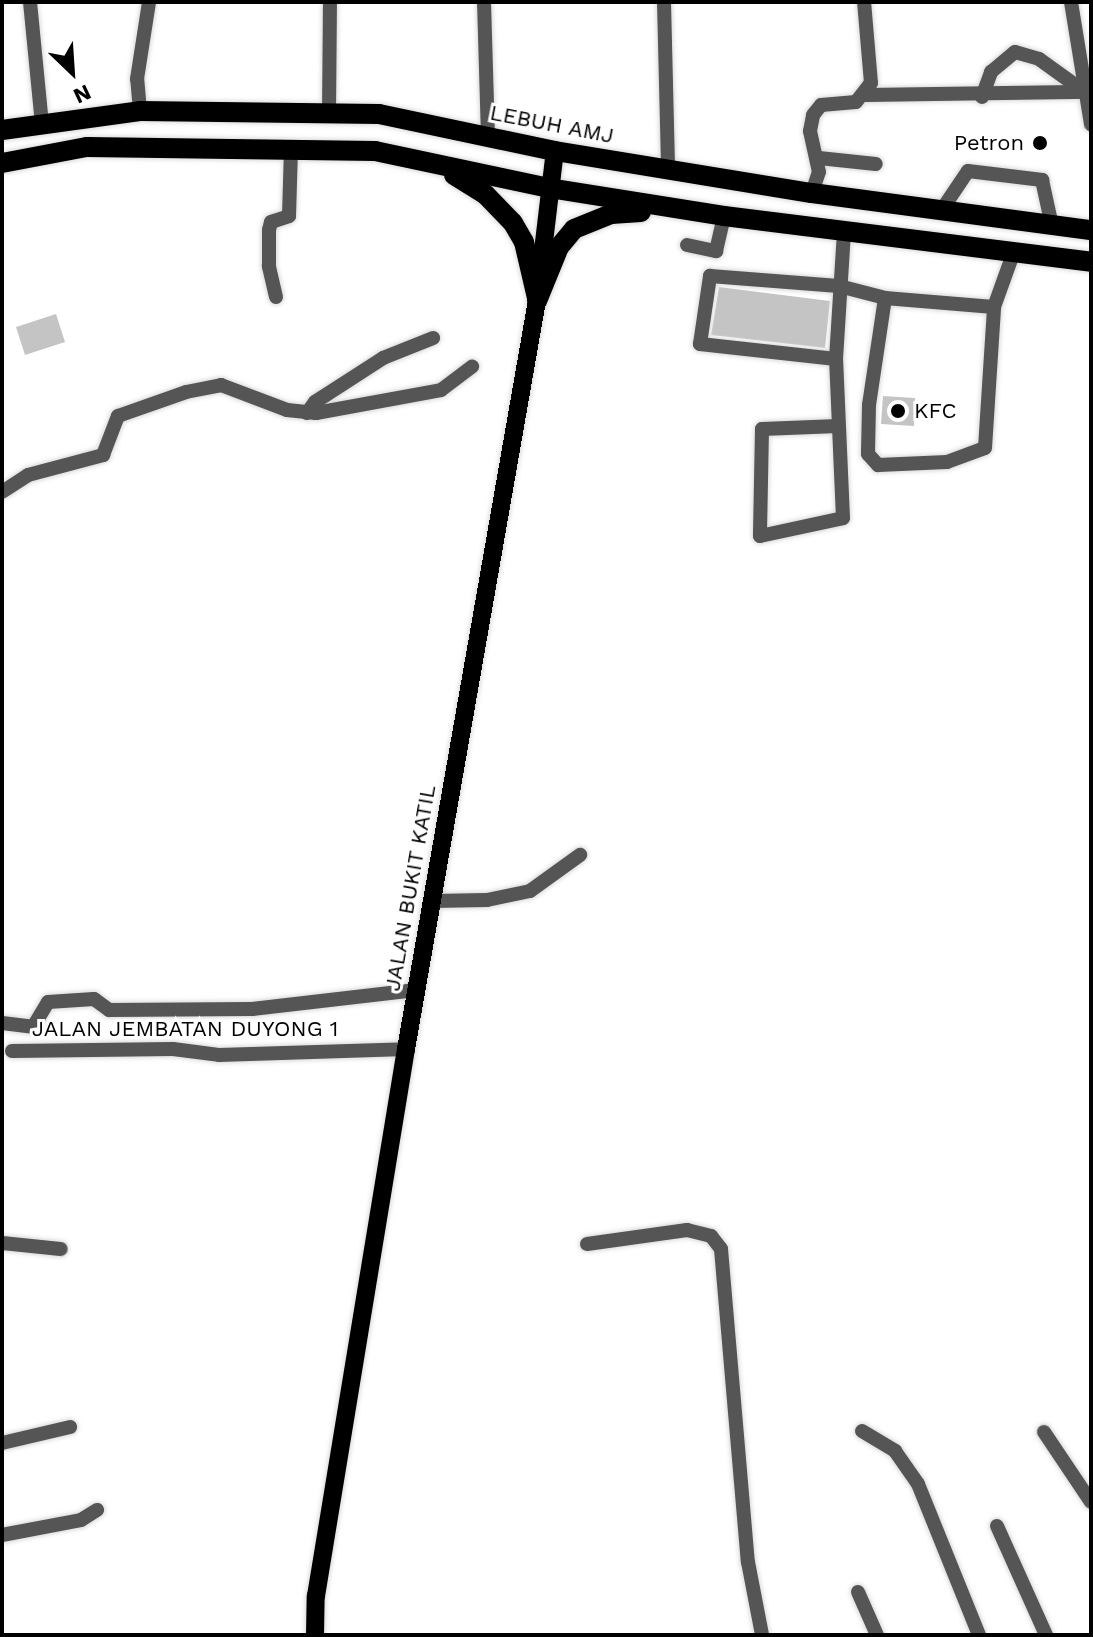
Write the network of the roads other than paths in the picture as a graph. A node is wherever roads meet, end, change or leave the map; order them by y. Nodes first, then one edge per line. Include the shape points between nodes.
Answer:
1 (30, 2) edge
2 (149, 2) edge
3 (330, 2) edge
4 (484, 2) edge
5 (664, 2) edge
6 (864, 2) edge
7 (1075, 4) edge
8 (1088, 92) edge
9 (866, 95) junction
10 (982, 97) junction
11 (140, 111) junction
12 (329, 113) junction
13 (42, 124) junction
14 (1091, 124) edge
15 (3, 129) edge
16 (488, 137) junction
17 (291, 148) junction
18 (555, 151) junction
19 (819, 158) junction
20 (2, 163) edge
21 (876, 164) dead end
22 (442, 167) junction
23 (668, 169) junction
24 (549, 188) junction
25 (812, 193) junction
26 (941, 211) junction
27 (724, 216) junction
28 (1052, 226) junction
29 (1091, 230) edge
30 (844, 232) junction
31 (687, 245) dead end
32 (1013, 254) junction
33 (1091, 262) edge
34 (839, 286) junction
35 (276, 297) dead end
36 (885, 298) junction
37 (537, 301) junction
38 (994, 307) junction
39 (433, 338) dead end
40 (836, 359) junction
41 (472, 367) dead end
42 (307, 413) junction
43 (838, 426) junction
44 (2, 492) edge
45 (580, 855) dead end
46 (432, 901) junction
47 (416, 990) junction
48 (2, 1023) edge
49 (406, 1049) junction
50 (5, 1052) edge
51 (2, 1243) edge
52 (587, 1244) dead end
53 (61, 1249) dead end
54 (70, 1427) dead end
55 (862, 1431) dead end
56 (1044, 1432) dead end
57 (2, 1443) edge
58 (1091, 1502) edge
59 (97, 1510) dead end
60 (997, 1526) dead end
61 (2, 1535) edge
62 (858, 1592) dead end
63 (315, 1635) edge
64 (762, 1635) edge
65 (877, 1635) edge
66 (979, 1635) edge
67 (1046, 1635) edge

1 - 13 street
2 - 11 street via 137,79
3 - 12 street
4 - 16 street
5 - 23 street
6 - 9 street via 872,68
7 - 8 street
8 - 10 street
8 - 10 street via 1039,59 1015,52 991,72
8 - 14 street
9 - 10 street
9 - 19 street via 844,105 821,105 810,131
11 - 12 highway, LEBUH AMJ
11 - 13 highway, LEBUH AMJ
12 - 16 highway, LEBUH AMJ via 379,114
13 - 15 highway, LEBUH AMJ
16 - 18 highway, LEBUH AMJ
17 - 20 highway via 87,147
17 - 22 highway via 375,151
17 - 35 street via 289,216 271,222 269,230
18 - 23 highway, LEBUH AMJ
18 - 24 main road, JALAN BUKIT KATIL
19 - 21 street
19 - 25 street
22 - 24 highway
22 - 37 highway via 485,194 513,223 524,242
23 - 25 highway, LEBUH AMJ
24 - 27 highway
24 - 37 main road, JALAN BUKIT KATIL
25 - 26 highway, LEBUH AMJ
26 - 28 highway, LEBUH AMJ
26 - 28 street via 968,171 1042,180
27 - 30 highway
27 - 31 street via 716,251
27 - 37 highway via 628,211 591,219 559,247
28 - 29 highway, LEBUH AMJ
30 - 32 highway
30 - 34 street
32 - 33 highway
32 - 38 street
34 - 36 street
34 - 40 street
34 - 40 street via 710,276 700,344
36 - 38 street
36 - 38 street via 869,405 868,454 878,465 947,462 985,448
37 - 46 main road, JALAN BUKIT KATIL
39 - 42 street via 383,358 315,402
40 - 43 street
41 - 42 street via 458,381 415,398
42 - 44 street via 221,385 198,389 118,416 103,455 28,475
43 - 43 street via 843,518 760,536 762,429
45 - 46 street via 530,891 487,900
46 - 47 main road, JALAN BUKIT KATIL
47 - 48 street via 252,1009 109,1010 94,999 48,1002 33,1027
47 - 49 main road, JALAN BUKIT KATIL
49 - 50 street, JALAN JEMBATAN DUYONG 1 via 219,1055 173,1049
49 - 63 main road, JALAN BUKIT KATIL via 316,1596
51 - 53 street
52 - 64 street via 687,1230 711,1236 721,1249 748,1562
54 - 57 street
55 - 66 street via 895,1451 918,1484
56 - 58 street
59 - 61 street via 81,1520
60 - 67 street
62 - 65 street

